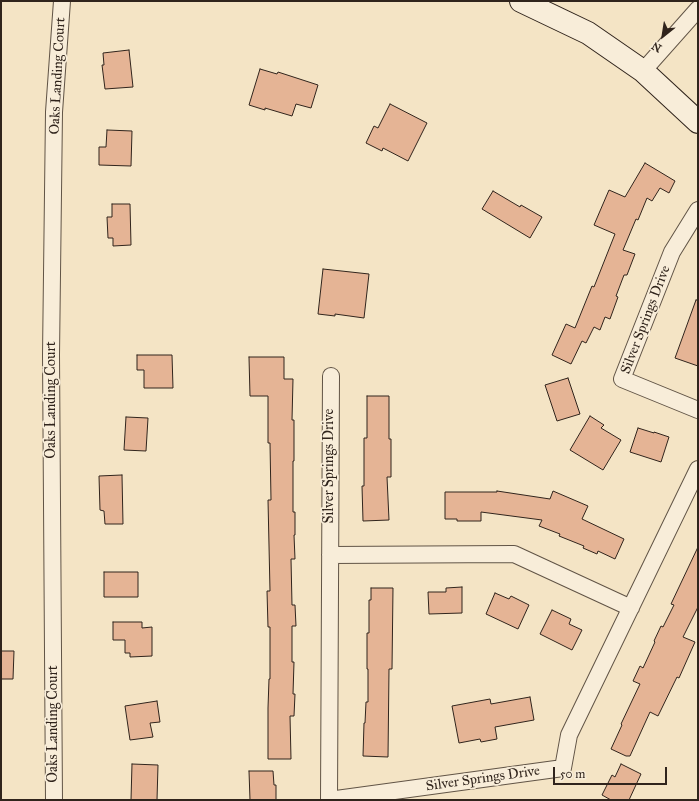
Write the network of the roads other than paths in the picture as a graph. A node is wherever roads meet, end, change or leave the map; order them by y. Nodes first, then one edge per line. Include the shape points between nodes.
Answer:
1 (62, 1) edge
2 (521, 1) edge
3 (698, 9) edge
4 (643, 72) junction
5 (698, 122) edge
6 (698, 210) edge
7 (330, 376) dead end
8 (698, 410) edge
9 (698, 469) edge
10 (330, 555) junction
11 (631, 608) junction
12 (54, 800) edge

1 - 12 street, Oaks Landing Court via 54,112 51,355
2 - 4 street via 588,33
3 - 4 street
4 - 5 street
6 - 8 street, Silver Springs Drive via 672,252 622,379
7 - 10 street, Silver Springs Drive
9 - 11 street, Silver Springs Drive
10 - 11 street via 514,554
10 - 11 street, Silver Springs Drive via 329,800 563,768 569,734

